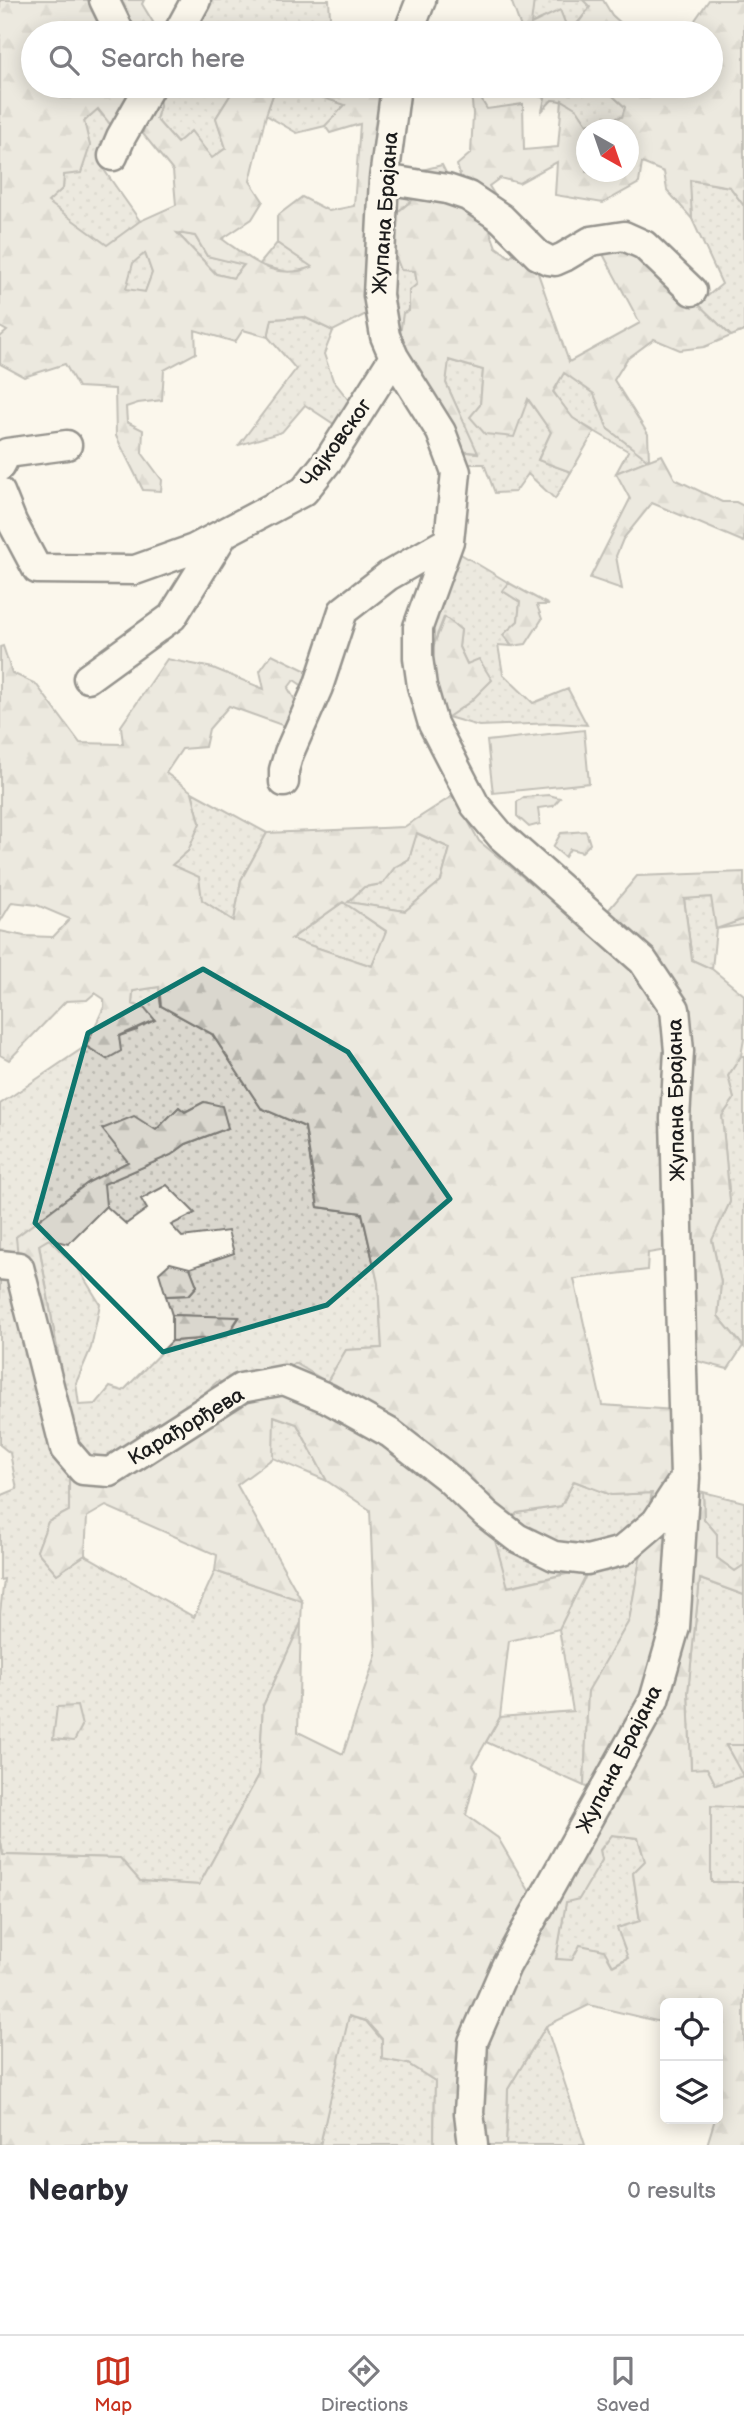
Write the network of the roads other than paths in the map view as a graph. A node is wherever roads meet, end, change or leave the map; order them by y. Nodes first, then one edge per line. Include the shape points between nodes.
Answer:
1 (104, 0) edge
2 (196, 0) edge
3 (421, 0) edge
4 (114, 21) edge
5 (185, 21) edge
6 (413, 21) edge
7 (141, 98) edge
8 (394, 98) edge
9 (113, 156) dead end
10 (384, 179) junction
11 (692, 290) dead end
12 (394, 357) junction
13 (67, 445) dead end
14 (0, 466) edge
15 (0, 492) edge
16 (225, 532) junction
17 (450, 541) junction
18 (88, 678) dead end
19 (284, 782) dead end
20 (0, 1265) edge
21 (685, 1478) junction
22 (473, 2145) edge

1 - 4 street
2 - 5 street
3 - 6 street
7 - 9 street
8 - 10 street, Жупана Брајана
10 - 11 street via 468,196 548,260 555,261 591,241 624,236 644,245
10 - 12 street, Жупана Брајана via 378,295
12 - 16 street, Чајковског via 304,491
12 - 17 street, Жупана Брајана via 441,432 456,472
13 - 14 street via 7,453
15 - 16 street, Чајковског via 37,569 135,570 194,549
16 - 18 street via 172,617
17 - 19 street via 388,576 343,611 318,687 286,761
17 - 21 street, Жупана Брајана via 418,627 422,686 433,724 475,805 501,836 643,961 675,1009
20 - 21 street, Карађорђева via 19,1267 65,1449 83,1470 110,1472 241,1388 284,1380 390,1433 517,1538 554,1556 587,1560 622,1551 656,1522
21 - 22 street, Жупана Брајана via 675,1628 654,1700 506,1966 473,2042 469,2113

